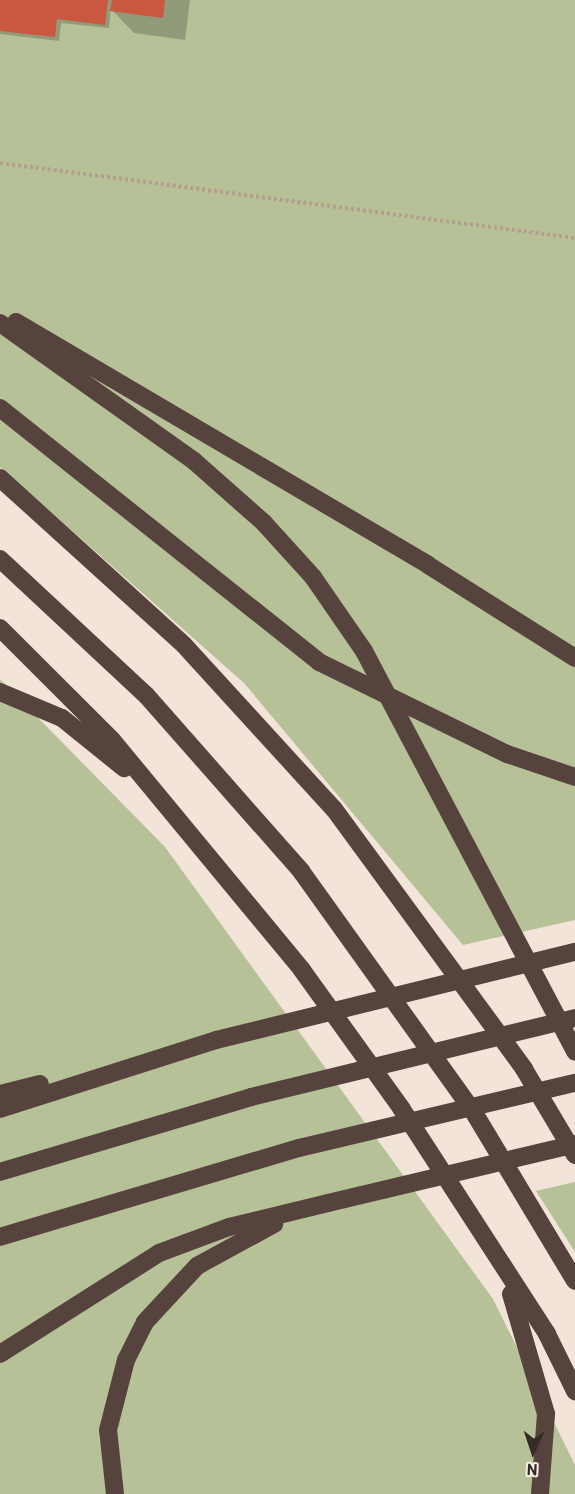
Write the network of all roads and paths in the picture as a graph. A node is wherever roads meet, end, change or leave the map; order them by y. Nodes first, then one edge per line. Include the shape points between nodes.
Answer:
1 (0, 163) edge
2 (575, 238) edge
3 (0, 313) edge
4 (0, 323) edge
5 (0, 408) edge
6 (0, 478) edge
7 (0, 559) edge
8 (0, 628) edge
9 (575, 658) edge
10 (0, 692) edge
11 (575, 777) edge
12 (187, 826) junction
13 (575, 952) edge
14 (575, 1018) edge
15 (216, 1040) junction
16 (575, 1052) edge
17 (575, 1083) edge
18 (0, 1094) edge
19 (0, 1109) edge
20 (575, 1144) edge
21 (575, 1155) edge
22 (0, 1172) edge
23 (288, 1216) junction
24 (0, 1237) edge
25 (503, 1272) junction
26 (575, 1281) edge
27 (0, 1354) edge
28 (575, 1391) edge
29 (115, 1494) edge
30 (540, 1494) edge

1 - 2 path
3 - 9 highway via 428,565
4 - 16 highway via 194,461 264,523 313,577 364,651
5 - 11 highway, bridge via 318,662 507,754
6 - 21 highway via 184,645 334,809 525,1069
7 - 26 highway via 146,695 301,871 473,1111
8 - 12 highway via 112,740
10 - 12 highway via 62,718
12 - 25 highway via 302,970 401,1108
13 - 15 highway, bridge
14 - 22 highway, bridge via 251,1097
15 - 18 highway
15 - 19 highway
17 - 24 highway, bridge via 299,1148
20 - 23 highway, bridge
23 - 27 highway via 229,1227 159,1252
23 - 29 highway via 197,1266 145,1322 126,1360 108,1430
25 - 28 highway via 547,1334
25 - 30 highway via 530,1346 546,1414 545,1480

